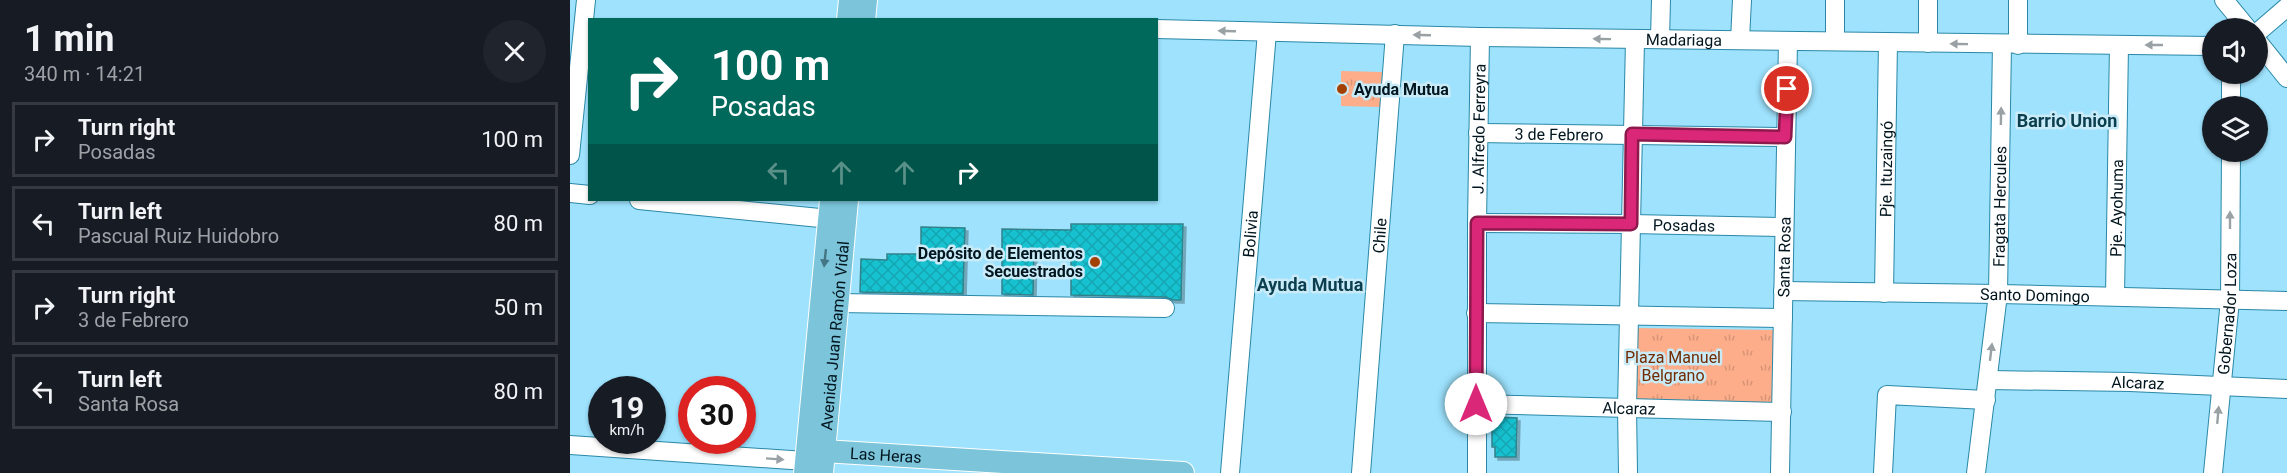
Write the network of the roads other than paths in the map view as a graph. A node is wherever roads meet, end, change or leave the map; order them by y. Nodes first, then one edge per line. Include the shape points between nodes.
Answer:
1 (585, 0) edge
2 (850, 0) edge
3 (866, 0) edge
4 (1661, 0) edge
5 (1742, 0) edge
6 (1835, 0) edge
7 (1928, 0) edge
8 (2018, 0) edge
9 (2224, 0) edge
10 (2287, 7) edge
11 (848, 18) edge
12 (864, 18) edge
13 (2239, 18) edge
14 (2268, 23) edge
15 (1158, 28) edge
16 (1267, 32) junction
17 (1395, 34) junction
18 (576, 35) edge
19 (1480, 37) junction
20 (1660, 39) junction
21 (1635, 40) junction
22 (1740, 40) junction
23 (1788, 41) junction
24 (1835, 41) junction
25 (1888, 42) junction
26 (1928, 43) junction
27 (2010, 44) junction
28 (2119, 45) junction
29 (2202, 46) edge
30 (2268, 54) edge
31 (2287, 78) edge
32 (1478, 133) junction
33 (1632, 134) junction
34 (1785, 137) junction
35 (570, 155) edge
36 (2231, 162) edge
37 (570, 193) edge
38 (588, 195) edge
39 (661, 201) edge
40 (838, 209) edge
41 (1477, 223) junction
42 (1631, 224) junction
43 (1784, 227) junction
44 (1783, 291) junction
45 (1884, 294) junction
46 (1998, 294) junction
47 (2115, 296) junction
48 (2230, 300) junction
49 (2287, 301) edge
50 (838, 303) junction
51 (1165, 308) dead end
52 (1476, 312) junction
53 (1629, 315) junction
54 (1782, 318) junction
55 (1988, 380) junction
56 (2221, 386) junction
57 (2287, 389) edge
58 (1986, 400) junction
59 (1476, 404) junction
60 (1627, 408) junction
61 (1782, 412) junction
62 (570, 445) edge
63 (816, 464) edge
64 (1054, 470) edge
65 (991, 473) edge
66 (1183, 473) edge
67 (1230, 473) edge
68 (1361, 473) edge
69 (1477, 473) edge
70 (1628, 473) edge
71 (1780, 473) edge
72 (1882, 473) edge
73 (1976, 473) edge
74 (2213, 473) edge

1 - 18 street
2 - 11 main road
3 - 12 main road
4 - 20 street
5 - 22 street
6 - 24 street
7 - 26 street
8 - 27 street, Fragata Hercules
9 - 13 street
10 - 14 street
16 -> 15 street, Madariaga
16 - 17 street, Madariaga
16 - 67 street, Bolivia
19 -> 17 street, Madariaga
17 - 68 street, Chile
18 - 35 street
21 -> 19 street, Madariaga
19 - 32 street, J. Alfredo Ferreyra
20 - 21 street, Madariaga
20 - 22 street, Madariaga
21 - 33 street
22 - 23 street, Madariaga
23 - 24 street, Madariaga
23 - 34 street, Santa Rosa
24 - 25 street, Madariaga
25 - 26 street, Madariaga
25 - 45 street, Pje. Ituzaingó
27 -> 26 street, Madariaga
27 - 28 street, Madariaga
46 -> 27 street, Fragata Hercules
29 -> 28 street, Madariaga
28 - 47 street, Pje. Ayohuma
30 - 31 street
32 - 33 street, 3 de Febrero
32 - 41 street, J. Alfredo Ferreyra
33 - 34 street, 3 de Febrero
33 - 42 street
34 - 43 street, Santa Rosa
48 -> 36 street, Gobernador Loza
37 - 38 street
39 - 40 street
40 - 50 main road, Avenida Juan Ramón Vidal
40 -> 63 main road, Avenida Juan Ramón Vidal
41 - 42 street, Posadas
41 - 52 street, J. Alfredo Ferreyra
42 - 43 street, Posadas
42 - 53 street
43 - 44 street, Santa Rosa
44 - 45 street, Santo Domingo
44 - 54 street, Santa Rosa
45 - 46 street, Santo Domingo
46 - 47 street, Santo Domingo
55 -> 46 street, Fragata Hercules
47 - 48 street, Santo Domingo
48 - 49 street, Santo Domingo
48 - 56 street, Gobernador Loza
50 - 51 street
50 - 63 main road, Avenida Juan Ramón Vidal
52 - 53 street
52 - 59 street, J. Alfredo Ferreyra
53 - 54 street
53 - 60 street
54 - 61 street, Santa Rosa
55 - 56 street, Alcaraz
55 - 58 street, Fragata Hercules
56 - 57 street, Alcaraz
74 -> 56 street, Gobernador Loza
58 - 72 street via 1887,395
58 - 73 street, Fragata Hercules
59 - 60 street, Alcaraz
59 - 69 street, J. Alfredo Ferreyra
60 - 61 street, Alcaraz
60 - 70 street
61 - 71 street, Santa Rosa
62 -> 63 street, Las Heras
63 - 64 main road, Las Heras
63 - 65 main road, Las Heras
64 - 66 main road, Las Heras

